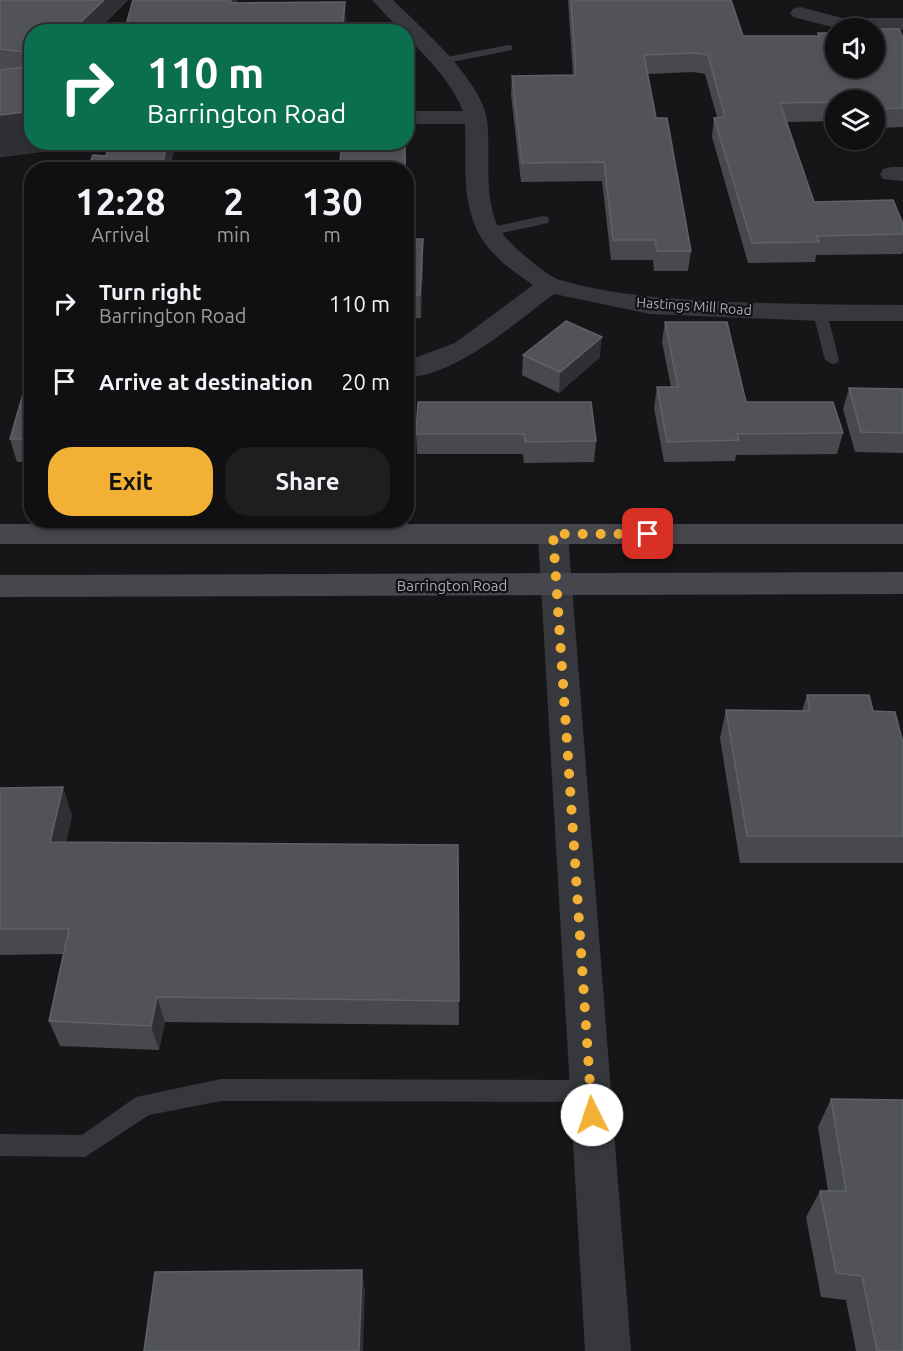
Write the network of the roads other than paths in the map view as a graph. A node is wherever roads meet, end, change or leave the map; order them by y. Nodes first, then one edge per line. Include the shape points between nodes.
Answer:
1 (382, 0) edge
2 (800, 14) dead end
3 (406, 24) edge
4 (903, 24) edge
5 (414, 33) edge
6 (508, 48) dead end
7 (442, 61) junction
8 (476, 117) junction
9 (414, 118) edge
10 (543, 220) dead end
11 (488, 232) junction
12 (549, 285) junction
13 (819, 313) junction
14 (903, 313) edge
15 (832, 360) dead end
16 (414, 369) edge
17 (0, 534) edge
18 (553, 534) junction
19 (903, 534) edge
20 (903, 583) edge
21 (556, 585) junction
22 (0, 586) edge
23 (591, 1091) junction
24 (0, 1145) edge
25 (608, 1351) edge

1 - 3 street, Hastings Mill Road
2 - 4 street via 842,24
5 - 7 street, Hastings Mill Road
6 - 7 lane
7 - 8 street, Hastings Mill Road via 464,88
8 - 9 street
8 - 11 street, Hastings Mill Road via 480,211
10 - 11 lane
11 - 12 street, Hastings Mill Road via 505,252
12 - 13 street, Hastings Mill Road via 650,306
12 - 16 street via 464,349
13 - 14 street, Hastings Mill Road
13 - 15 lane
17 - 18 main road
18 - 19 main road
18 - 21 street
20 - 21 main road, Barrington Road
21 - 22 main road, Barrington Road
21 - 23 street
23 - 24 lane via 221,1090 144,1105 85,1146
23 - 25 street

